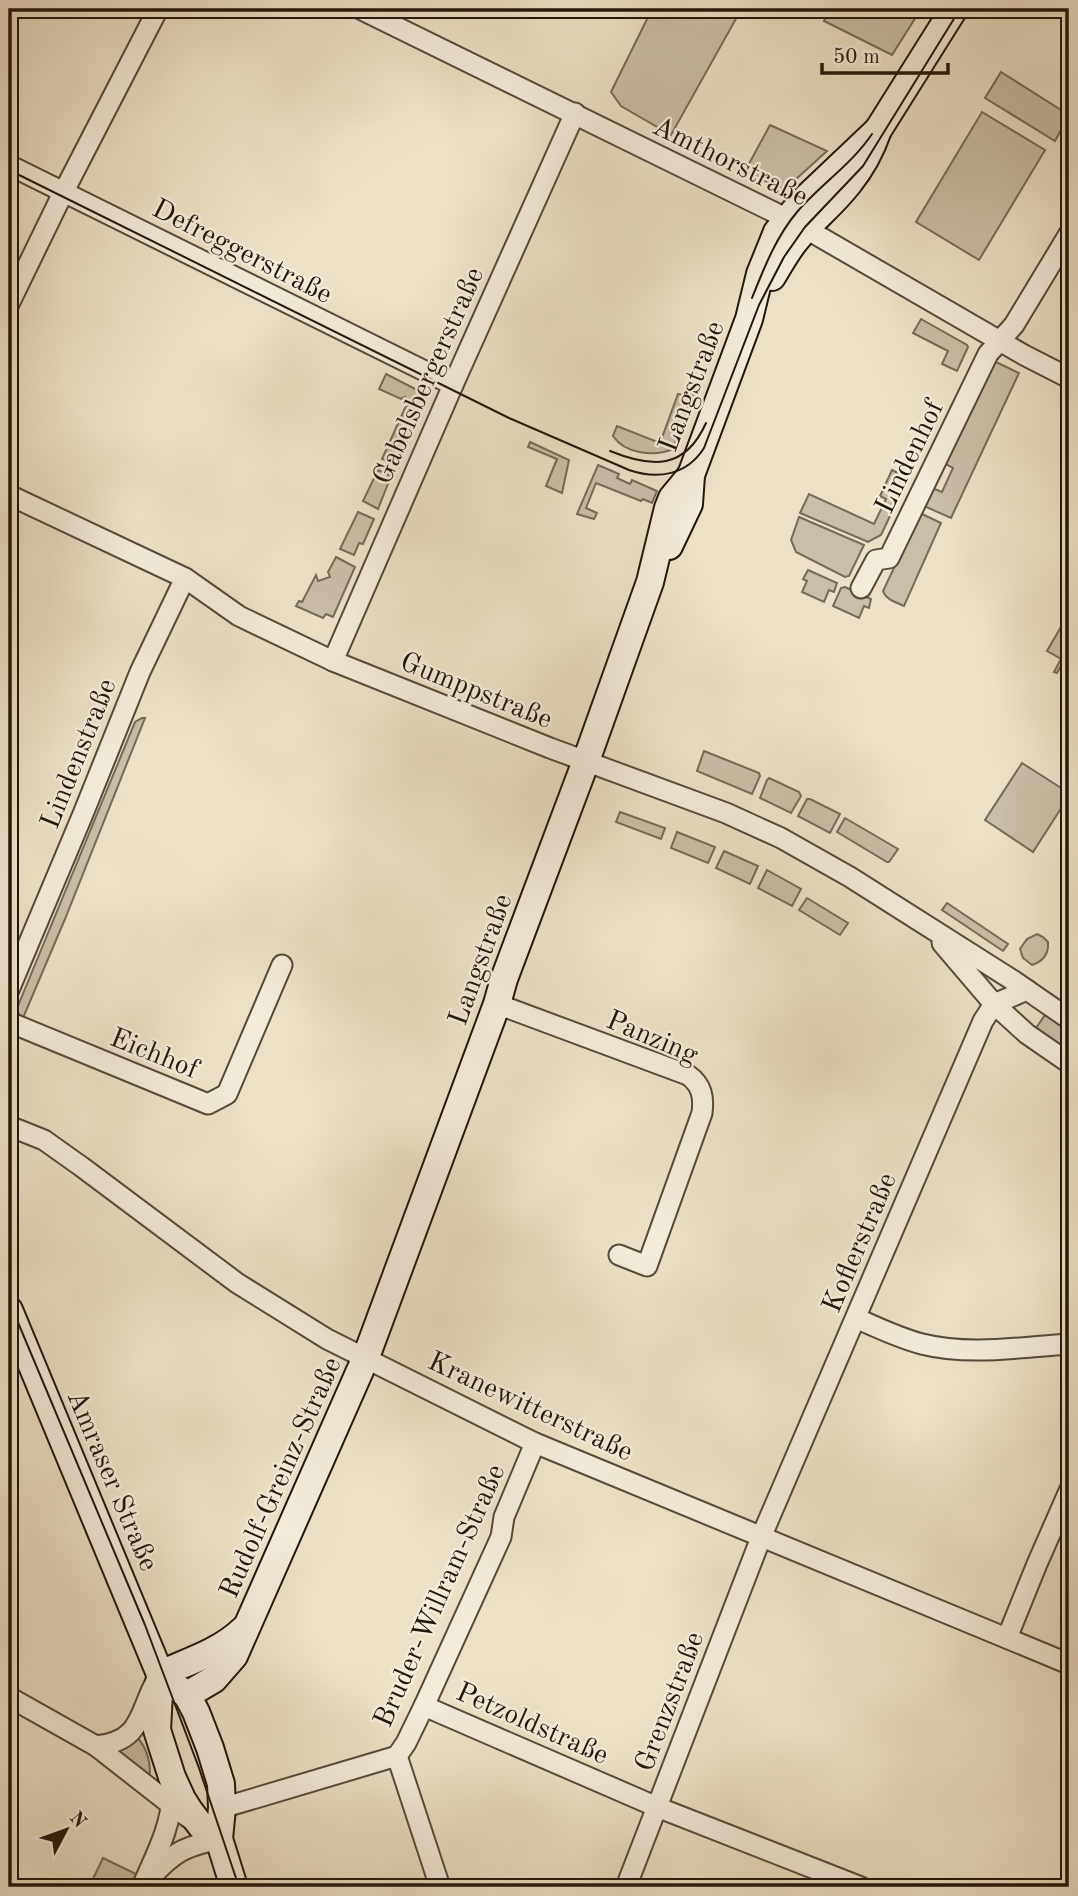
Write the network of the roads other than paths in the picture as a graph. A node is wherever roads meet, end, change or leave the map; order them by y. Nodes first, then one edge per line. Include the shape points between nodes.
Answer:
1 (158, 9) edge
2 (360, 9) edge
3 (954, 9) edge
4 (575, 113) junction
5 (9, 165) edge
6 (64, 192) junction
7 (796, 223) junction
8 (1069, 234) edge
9 (9, 304) edge
10 (1000, 340) junction
11 (1069, 378) edge
12 (453, 385) junction
13 (9, 495) edge
14 (185, 578) junction
15 (861, 588) dead end
16 (332, 661) junction
17 (586, 761) junction
18 (928, 926) junction
19 (282, 965) dead end
20 (9, 990) edge
21 (1027, 990) junction
22 (497, 1004) junction
23 (994, 1004) junction
24 (1069, 1019) edge
25 (9, 1022) edge
26 (1069, 1063) edge
27 (9, 1126) edge
28 (619, 1255) dead end
29 (9, 1310) edge
30 (856, 1318) junction
31 (1069, 1345) edge
32 (366, 1357) junction
33 (535, 1443) junction
34 (1069, 1491) edge
35 (762, 1535) junction
36 (250, 1623) junction
37 (1007, 1638) junction
38 (1069, 1664) edge
39 (160, 1674) junction
40 (187, 1695) junction
41 (9, 1697) edge
42 (424, 1706) junction
43 (96, 1746) junction
44 (397, 1756) junction
45 (172, 1777) junction
46 (172, 1806) junction
47 (657, 1807) junction
48 (222, 1808) junction
49 (210, 1832) junction
50 (143, 1887) edge
51 (234, 1887) edge
52 (440, 1887) edge
53 (626, 1887) edge
54 (861, 1887) edge

1 - 6 street
2 - 4 street, Amthorstraße
3 - 7 street, Langstraße via 848,185
4 - 7 street, Amthorstraße
4 - 12 street, Gabelsbergerstraße
5 - 6 street, Defreggerstraße
6 - 9 street
6 - 12 street, Defreggerstraße
7 - 10 street, Amthorstraße
7 - 17 street, Langstraße via 786,253 749,319 691,475 689,504 650,582
8 - 10 street via 1014,325
10 - 11 street, Amthorstraße
10 - 15 street, Lindenhof via 988,354 890,558 876,560
12 - 16 street, Gabelsbergerstraße
13 - 14 street, Gumppstraße
14 - 16 street, Gumppstraße via 239,617
14 - 20 street, Lindenstraße via 140,672
16 - 17 street, Gumppstraße
17 - 18 street, Gumppstraße via 780,838
17 - 22 street, Langstraße
18 - 21 street, Gumppstraße
18 - 23 street, Gumppstraße
19 - 25 street, Eichhof via 227,1094 208,1104
21 - 23 street
21 - 24 street, Gumppstraße
22 - 28 street, Panzing via 688,1075 701,1090 702,1113 647,1265
22 - 32 street, Langstraße
23 - 26 street, Gumppstraße
23 - 30 street, Koflerstraße
27 - 32 street, Kranewitterstraße via 44,1140 249,1290 327,1339
29 - 39 street, Amraser Straße
30 - 31 street via 907,1340 943,1348
30 - 35 street, Koflerstraße
32 - 33 street, Kranewitterstraße
32 - 36 street, Rudolf-Greinz-Straße
33 - 35 street, Kranewitterstraße
33 - 42 street, Bruder-Willram-Straße via 504,1517 501,1537
34 - 37 street
35 - 37 street, Kranewitterstraße
35 - 47 street, Grenzstraße
36 - 39 street, Rudolf-Greinz-Straße via 214,1652
36 - 40 street, Rudolf-Greinz-Straße via 229,1663 214,1679
37 - 38 street, Kranewitterstraße
39 - 40 street, Amraser Straße
39 - 43 street via 129,1735
39 - 45 street, Amraser Straße via 157,1730
40 - 48 street, Amraser Straße via 210,1748 221,1784
41 - 43 street
42 - 44 street, Bruder-Willram-Straße
42 - 47 street, Petzoldstraße
43 - 46 street
44 - 48 street, Bruder-Willram-Straße
44 - 52 street
45 - 46 street
45 - 49 street, Amraser Straße via 182,1799
46 - 49 street
46 - 50 street
47 - 53 street, Grenzstraße
47 - 54 street, Petzoldstraße
48 - 49 street, Amraser Straße
49 - 50 street via 174,1854
49 - 51 street, Amraser Straße

